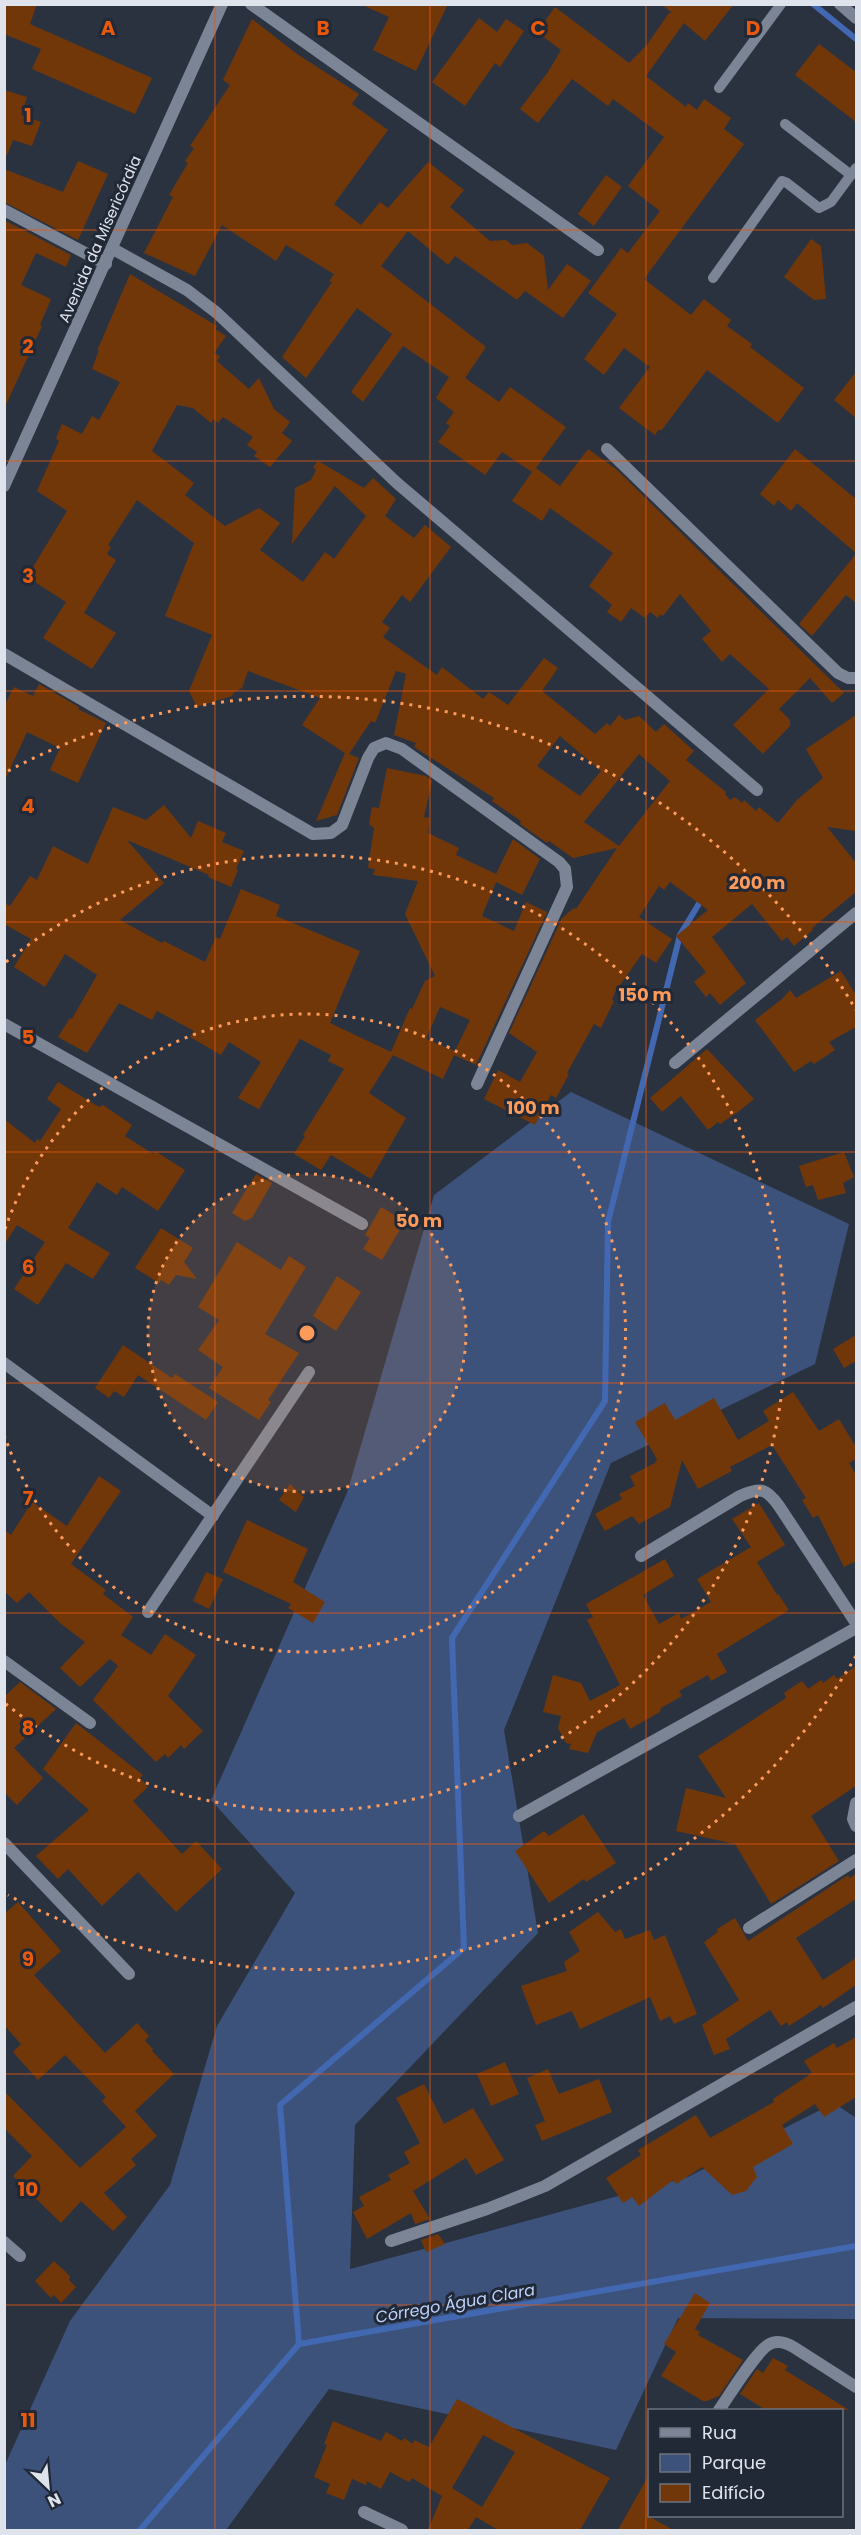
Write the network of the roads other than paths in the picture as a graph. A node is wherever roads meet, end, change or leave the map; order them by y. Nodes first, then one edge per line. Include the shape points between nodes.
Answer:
1 (222, 4) edge
2 (251, 4) edge
3 (781, 4) edge
4 (840, 4) edge
5 (856, 18) edge
6 (719, 88) dead end
7 (785, 124) dead end
8 (854, 172) edge
9 (4, 210) edge
10 (113, 249) junction
11 (598, 250) dead end
12 (106, 264) junction
13 (713, 278) dead end
14 (608, 449) dead end
15 (4, 486) edge
16 (4, 654) edge
17 (856, 678) edge
18 (757, 790) dead end
19 (856, 913) edge
20 (4, 1024) edge
21 (675, 1063) dead end
22 (477, 1084) dead end
23 (362, 1224) dead end
24 (4, 1362) edge
25 (309, 1372) dead end
26 (213, 1516) junction
27 (641, 1556) dead end
28 (148, 1612) dead end
29 (856, 1623) edge
30 (856, 1628) edge
31 (4, 1661) edge
32 (90, 1723) dead end
33 (856, 1803) edge
34 (519, 1816) dead end
35 (856, 1826) edge
36 (4, 1843) edge
37 (856, 1860) edge
38 (749, 1928) dead end
39 (129, 1974) dead end
40 (856, 2007) edge
41 (391, 2241) dead end
42 (4, 2242) edge
43 (20, 2256) dead end
44 (856, 2386) edge
45 (719, 2409) edge
46 (364, 2512) dead end
47 (402, 2530) edge

1 - 10 street, Avenida da Misericórdia
2 - 11 street
3 - 6 lane
4 - 5 street
7 - 8 lane
8 - 13 lane via 831,202 819,208 782,182
9 - 12 street
10 - 12 street, Avenida da Misericórdia
10 - 18 street via 187,290 217,312 397,483
12 - 15 street, Avenida da Misericórdia
14 - 17 street via 838,673
16 - 22 street via 313,834 331,833 342,825 368,758 374,748 386,743 402,749 560,862 567,887
19 - 21 street
20 - 23 street
24 - 26 street
25 - 26 street
26 - 28 street
27 - 29 street via 740,1496 762,1490 779,1506
30 - 34 street
31 - 32 street
33 - 35 street
36 - 39 street
37 - 38 street
40 - 41 street via 545,2186
42 - 43 street
44 - 45 street via 791,2345 774,2343 760,2353
46 - 47 street

